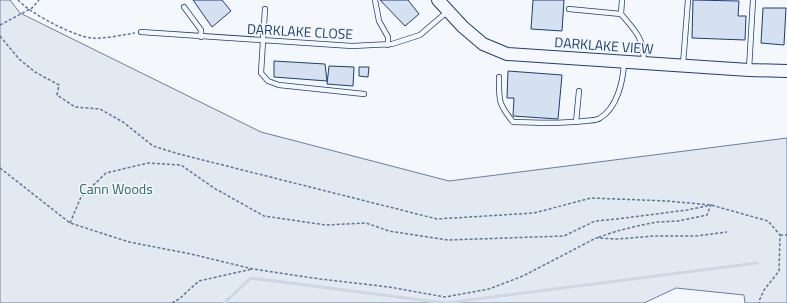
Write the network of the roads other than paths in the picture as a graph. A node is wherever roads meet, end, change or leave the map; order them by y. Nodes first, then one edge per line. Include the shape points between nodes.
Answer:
1 (375, 0) edge
2 (438, 0) edge
3 (622, 0) edge
4 (688, 0) edge
5 (753, 0) edge
6 (184, 8) dead end
7 (569, 9) dead end
8 (265, 10) dead end
9 (448, 10) junction
10 (621, 14) junction
11 (141, 32) road end
12 (201, 37) junction
13 (262, 41) junction
14 (388, 44) junction
15 (624, 62) junction
16 (644, 63) junction
17 (683, 66) junction
18 (749, 70) junction
19 (787, 72) edge
20 (499, 77) dead end
21 (579, 91) dead end
22 (364, 94) dead end
23 (576, 122) junction

1 - 14 lane via 379,21 388,37
2 - 9 street, DARKLAKE VIEW
3 - 10 lane
4 - 17 lane
5 - 18 lane
6 - 12 lane via 201,30
7 - 10 lane
8 - 13 lane
9 - 14 lane, DARKLAKE CLOSE via 420,35
9 - 15 street, DARKLAKE VIEW via 462,27 483,44 507,54
10 - 16 lane via 638,35 643,48
11 - 12 lane, DARKLAKE CLOSE
12 - 13 lane, DARKLAKE CLOSE
13 - 14 lane, DARKLAKE CLOSE via 352,46
13 - 22 lane via 261,73 268,81 279,85
15 - 16 street, DARKLAKE VIEW
15 - 23 lane via 623,78 608,111 599,119
16 - 17 street, DARKLAKE VIEW
17 - 18 street, DARKLAKE VIEW
18 - 19 street, DARKLAKE VIEW
20 - 23 lane via 499,99 513,122
21 - 23 lane

